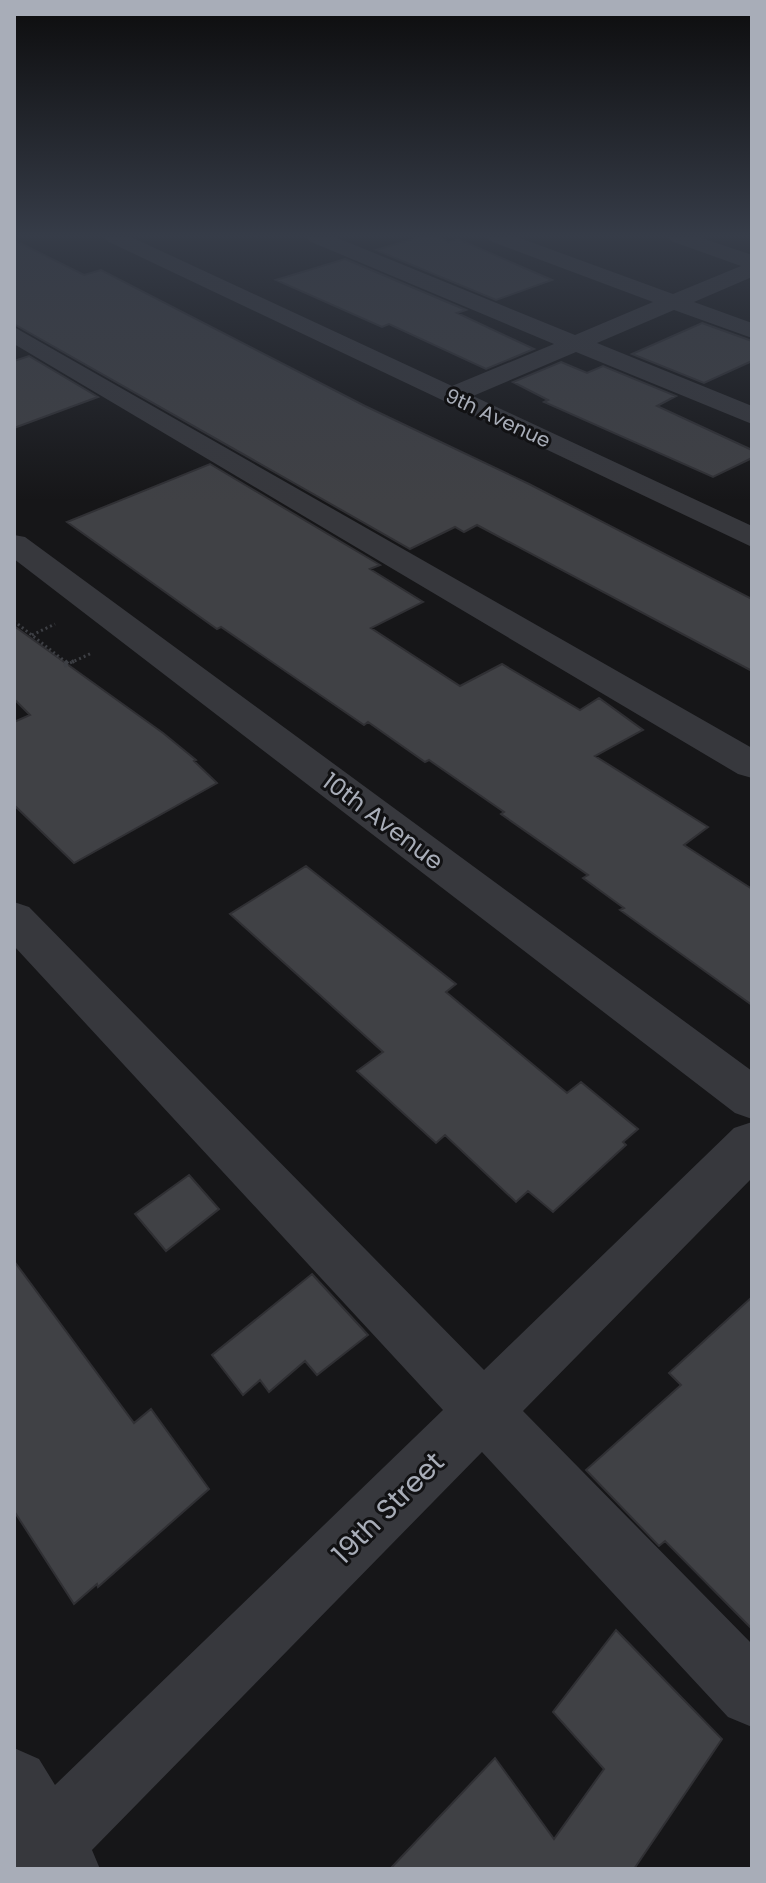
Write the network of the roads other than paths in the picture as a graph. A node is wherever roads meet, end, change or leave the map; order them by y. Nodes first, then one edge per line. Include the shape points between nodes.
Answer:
1 (300, 325) edge
2 (529, 325) edge
3 (620, 325) edge
4 (14, 334) edge
5 (575, 344) junction
6 (451, 396) junction
7 (752, 416) edge
8 (752, 538) edge
9 (14, 544) edge
10 (752, 765) edge
11 (14, 918) edge
12 (752, 1098) edge
13 (752, 1144) edge
14 (485, 1412) junction
15 (752, 1693) edge
16 (36, 1841) edge

1 - 6 street, 9th Avenue
2 - 5 street
3 - 5 street
4 - 10 street
5 - 6 street
5 - 7 street
6 - 8 street, 9th Avenue
9 - 12 street, 10th Avenue
11 - 14 street
13 - 14 street, 19th Street
14 - 15 street
14 - 16 street, 19th Street

